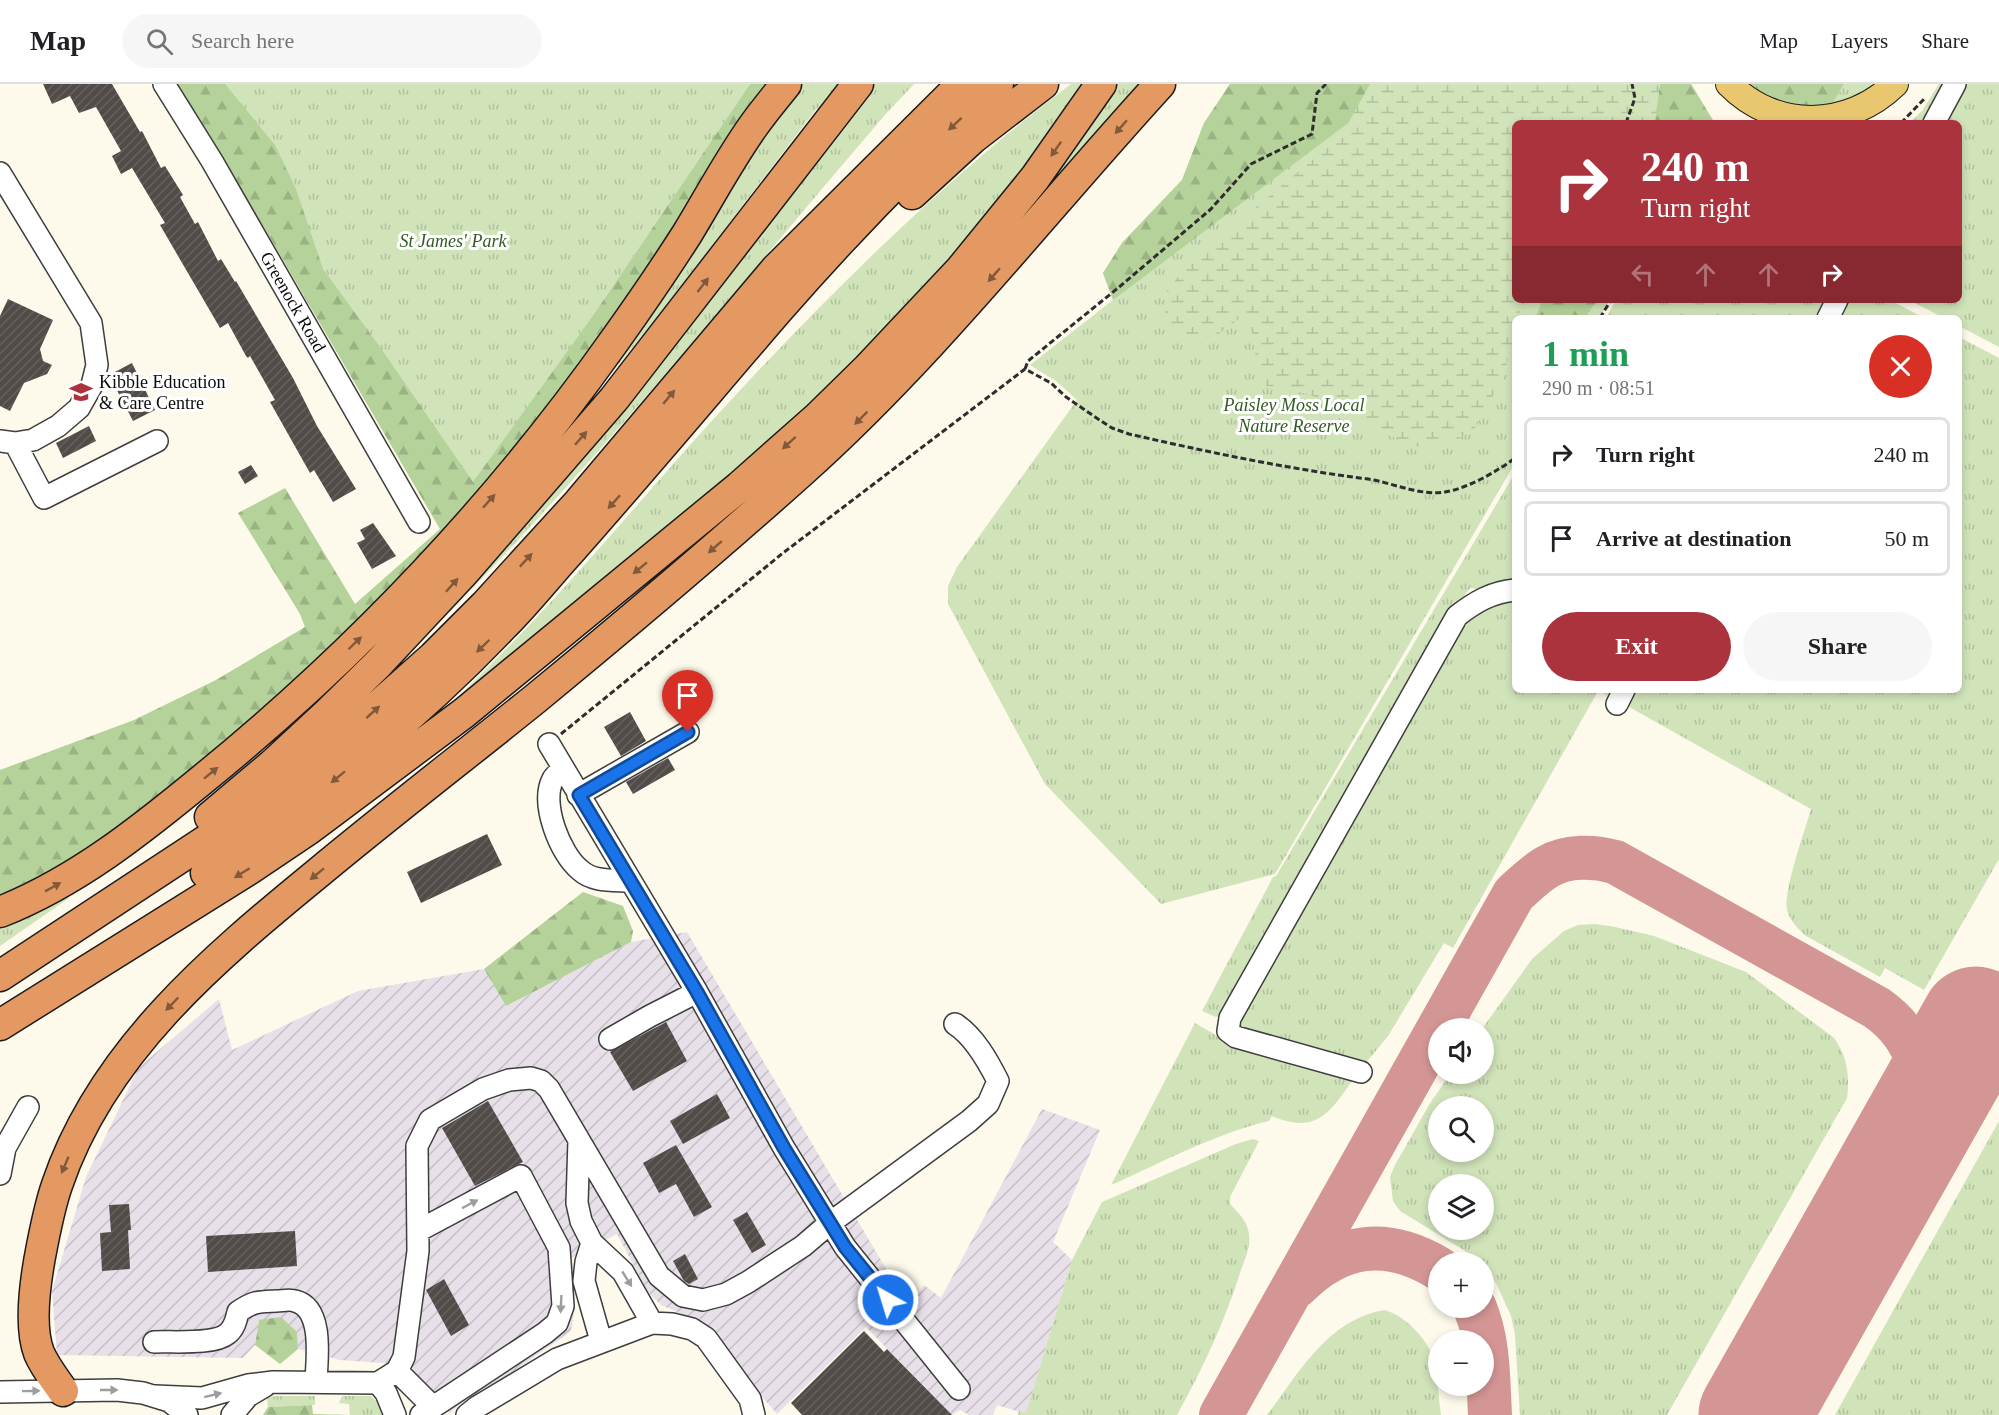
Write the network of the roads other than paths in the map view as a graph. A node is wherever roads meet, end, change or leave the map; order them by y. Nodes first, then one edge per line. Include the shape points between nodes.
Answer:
1 (164, 84) edge
2 (786, 84) edge
3 (858, 84) edge
4 (940, 84) edge
5 (962, 84) edge
6 (998, 84) edge
7 (1042, 84) edge
8 (1101, 84) edge
9 (1160, 84) edge
10 (1729, 84) edge
11 (1894, 84) edge
12 (1955, 84) edge
13 (1936, 120) edge
14 (0, 173) edge
15 (777, 269) junction
16 (157, 441) dead end
17 (7, 442) edge
18 (636, 476) junction
19 (418, 522) dead end
20 (1512, 591) edge
21 (688, 732) dead end
22 (549, 744) road end
23 (563, 769) junction
24 (579, 795) junction
25 (629, 880) junction
26 (0, 912) edge
27 (0, 976) edge
28 (697, 992) junction
29 (0, 1015) edge
30 (955, 1024) dead end
31 (0, 1025) edge
32 (610, 1039) dead end
33 (1361, 1072) dead end
34 (28, 1107) dead end
35 (579, 1140) junction
36 (0, 1174) edge
37 (830, 1223) junction
38 (418, 1231) junction
39 (592, 1243) junction
40 (652, 1323) junction
41 (601, 1341) junction
42 (154, 1342) dead end
43 (397, 1371) junction
44 (316, 1381) junction
45 (273, 1382) junction
46 (378, 1383) junction
47 (959, 1389) dead end
48 (63, 1391) junction
49 (0, 1392) edge
50 (155, 1396) junction
51 (427, 1411) edge
52 (187, 1415) edge
53 (232, 1415) edge
54 (395, 1415) edge
55 (467, 1415) edge
56 (754, 1415) edge

1 - 19 street, Greenock Road via 212,160
26 -> 2 highway via 66,879 158,817 274,719 418,579 501,488 614,341 685,238 753,126
27 -> 3 highway via 214,814 305,735 378,664 614,399
4 - 15 highway via 873,155
5 - 15 highway
6 -> 18 highway via 941,137 780,307
7 - 18 highway via 973,138 878,224
8 -> 31 highway via 1035,178 961,270 818,417 739,487 472,706 309,829
9 -> 48 highway via 958,315 857,422 656,598 271,911 192,983 127,1055 82,1127 55,1189 38,1265 35,1336 40,1355
10 - 11 main road via 1764,109 1810,120 1858,110
12 - 13 street
14 - 17 street via 91,323 97,365 92,385 79,408 58,426 33,440
27 -> 15 highway via 233,823 323,755 383,703 470,620 544,541
16 - 17 street via 44,498
18 -> 29 highway via 504,625 381,741 297,809
20 - 33 street via 1488,596 1457,616 1230,1018 1228,1031 1236,1037
21 - 24 street
22 - 23 street
23 - 24 street
23 - 25 street via 550,787 550,808 560,844 580,871 597,880
24 - 25 street
25 - 28 street
28 - 32 street
28 - 37 street
30 - 37 street via 964,1030 998,1081 988,1104
34 - 36 street via 5,1148
35 - 37 street via 659,1276 683,1296 703,1300 726,1294 803,1246
35 - 38 street via 541,1081 509,1080 483,1089 430,1120 417,1146
35 - 39 street via 577,1203
37 - 47 street
38 - 43 street via 404,1357
38 -> 51 street via 521,1176 560,1248 563,1306 557,1323 545,1333
39 -> 40 street via 623,1272
39 - 41 street via 584,1281
40 - 41 street
40 - 56 street via 692,1329 706,1338 750,1399
41 - 55 street via 557,1359
42 - 44 street via 217,1340 235,1325 238,1312 253,1302 296,1301 309,1310 314,1320
43 - 46 street
43 - 51 street
44 - 45 street
44 - 46 street
50 -> 45 street via 202,1398
45 - 53 street via 248,1396
46 - 54 street
49 -> 48 street
48 -> 50 street via 117,1390
50 - 52 street

